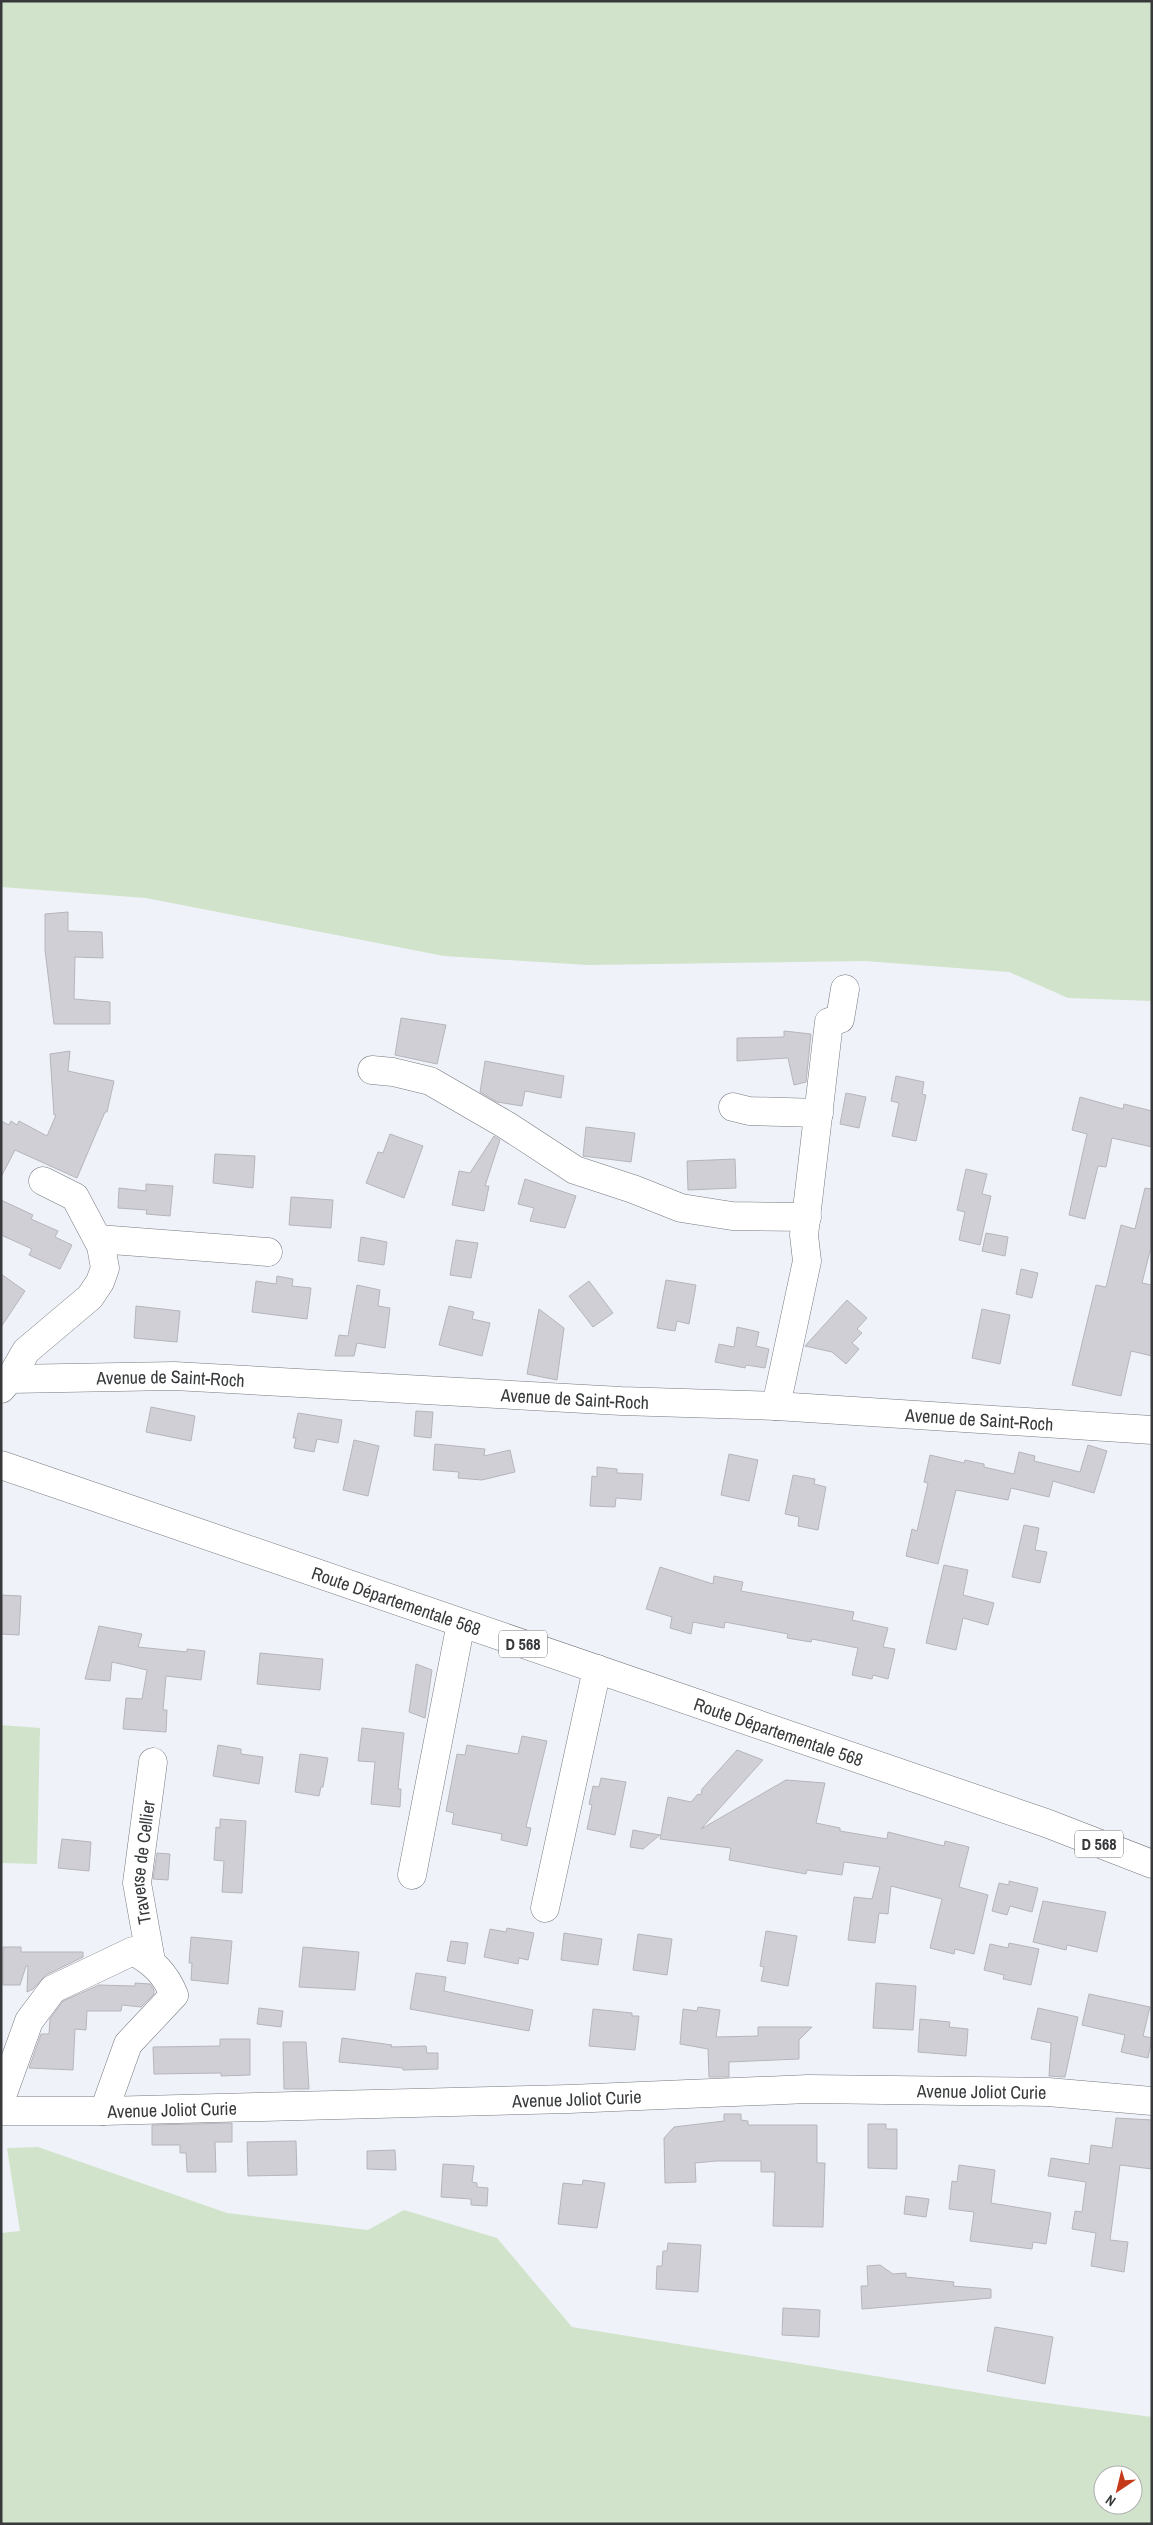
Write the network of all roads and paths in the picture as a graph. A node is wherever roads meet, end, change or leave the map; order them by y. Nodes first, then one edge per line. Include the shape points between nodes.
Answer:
1 (845, 988) dead end
2 (372, 1070) dead end
3 (732, 1107) dead end
4 (819, 1112) junction
5 (43, 1181) dead end
6 (807, 1217) junction
7 (98, 1239) junction
8 (268, 1252) dead end
9 (6, 1384) edge
10 (776, 1406) junction
11 (1152, 1430) edge
12 (1, 1465) edge
13 (461, 1623) junction
14 (597, 1669) junction
15 (153, 1762) dead end
16 (1046, 1823) junction
17 (1152, 1855) edge
18 (1152, 1864) edge
19 (412, 1875) dead end
20 (545, 1908) dead end
21 (152, 1961) junction
22 (1, 2098) edge
23 (1152, 2102) edge
24 (1, 2111) edge
25 (104, 2112) junction

1 - 4 street via 840,1019 828,1022
2 - 6 street via 430,1080 574,1170 680,1208 732,1216
3 - 4 street via 749,1111
4 - 6 street
5 - 7 street via 75,1197
6 - 10 street via 804,1234 807,1262
7 - 8 street
7 - 9 street via 105,1268 100,1282 90,1297 26,1351
9 - 10 street, Avenue de Saint-Roch via 174,1376 621,1401
10 - 11 street, Avenue de Saint-Roch
12 - 13 street, Route Départementale 568 / D 568
13 - 14 street, Route Départementale 568 / D 568
13 - 19 street
14 - 16 street, Route Départementale 568 / D 568
14 - 20 street
15 - 21 street, Traverse de Cellier via 137,1883
16 - 17 street, Route Départementale 568 / D 568
16 - 18 street, Route Départementale 568 / D 568
21 - 22 street via 133,1951 53,1989 29,2021
21 - 25 street via 167,1978 174,1995 128,2044
23 - 25 street, Avenue Joliot Curie via 1048,2092 808,2089
24 - 25 street, Avenue Joliot Curie

